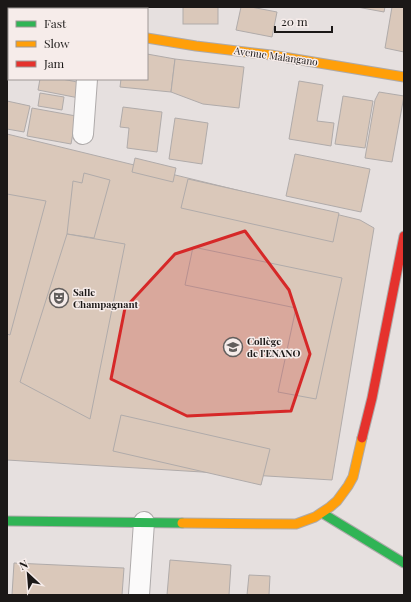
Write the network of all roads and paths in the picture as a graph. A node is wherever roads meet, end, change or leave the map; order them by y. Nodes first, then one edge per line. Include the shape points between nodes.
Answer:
1 (148, 38) edge
2 (404, 77) edge
3 (87, 80) edge
4 (84, 134) dead end
5 (404, 236) edge
6 (322, 513) junction
7 (7, 521) edge
8 (144, 522) junction
9 (404, 564) edge
10 (139, 595) edge

1 - 2 street, Avenue Malangano
3 - 4 street
5 - 6 street via 372,398 353,477 348,488 334,505
6 - 8 street via 296,524
6 - 9 street
7 - 8 street
8 - 10 street

